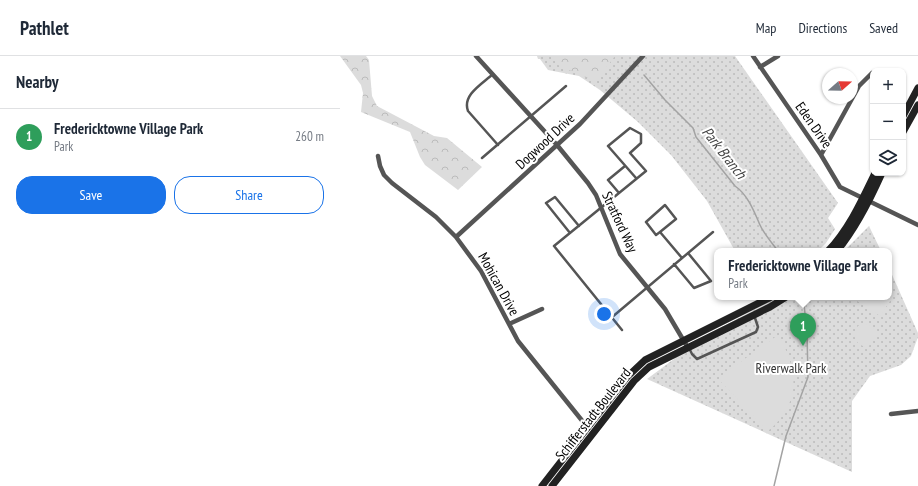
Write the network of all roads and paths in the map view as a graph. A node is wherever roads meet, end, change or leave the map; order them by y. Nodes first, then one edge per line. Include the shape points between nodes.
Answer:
1 (476, 56) edge
2 (643, 56) edge
3 (753, 56) edge
4 (778, 56) edge
5 (760, 67) junction
6 (493, 74) junction
7 (870, 75) edge
8 (566, 86) dead end
9 (918, 88) edge
10 (918, 105) edge
11 (906, 110) edge
12 (531, 116) junction
13 (906, 127) edge
14 (498, 145) junction
15 (557, 145) junction
16 (821, 155) junction
17 (378, 156) dead end
18 (482, 158) dead end
19 (626, 166) junction
20 (874, 176) edge
21 (880, 176) edge
22 (636, 178) junction
23 (619, 193) junction
24 (866, 200) junction
25 (601, 208) junction
26 (918, 225) edge
27 (579, 226) junction
28 (660, 232) junction
29 (713, 232) dead end
30 (570, 233) junction
31 (456, 237) junction
32 (831, 248) edge
33 (840, 248) edge
34 (688, 253) junction
35 (682, 258) junction
36 (674, 264) junction
37 (647, 287) junction
38 (765, 300) edge
39 (781, 300) edge
40 (542, 309) dead end
41 (754, 316) junction
42 (612, 318) junction
43 (509, 324) junction
44 (622, 330) dead end
45 (683, 340) junction
46 (688, 348) junction
47 (918, 411) edge
48 (891, 414) dead end
49 (588, 428) junction
50 (593, 434) junction
51 (542, 486) edge
52 (552, 486) edge

1 - 6 street, Stratford Way
2 - 15 street, Dogwood Drive
3 - 5 street, Eden Drive
4 - 5 street
5 - 16 street, Eden Drive
6 - 12 street, Stratford Way
6 - 14 lane via 469,95 466,107
7 - 16 street via 860,86
8 - 12 lane
9 - 11 main road
10 - 13 main road
12 - 14 lane
12 - 15 street, Stratford Way
14 - 18 lane
15 - 25 street, Stratford Way via 588,183
15 - 31 street, Dogwood Drive
16 - 24 street, Eden Drive via 840,187
17 - 31 street, Mohican Drive via 384,175 436,217
19 - 22 lane
19 - 22 lane via 608,146 630,128 641,134 641,142 630,153 646,171
19 - 23 lane via 608,180
20 - 24 main road
21 - 24 main road
22 - 23 lane
23 - 25 lane
24 - 26 street, Eden Drive
24 - 32 main road
24 - 33 main road
25 - 27 lane
25 - 37 street, Stratford Way via 620,254
27 - 30 lane
27 - 30 lane via 555,197 546,203
28 - 28 lane via 656,235 646,222 665,205 676,219
28 - 35 lane
29 - 34 lane
30 - 42 lane via 554,246
31 - 43 street, Mohican Drive via 482,271
34 - 35 lane
34 - 36 lane via 711,281 694,288
35 - 36 lane
36 - 37 lane
37 - 42 lane
37 - 45 street, Stratford Way
38 - 45 main road, Schifferstadt Boulevard
39 - 41 main road, Schifferstadt Boulevard
40 - 43 street
41 - 46 main road, Schifferstadt Boulevard
41 - 46 lane via 758,327 756,332 697,359
42 - 44 lane
43 - 49 street, Mohican Drive via 518,342
45 - 46 street, Stratford Way
45 - 49 main road, Schifferstadt Boulevard via 639,365
46 - 50 main road, Schifferstadt Boulevard via 649,367 634,381
47 - 48 street
49 - 50 street, Mohican Drive
49 - 51 main road, Schifferstadt Boulevard
50 - 52 main road, Schifferstadt Boulevard

